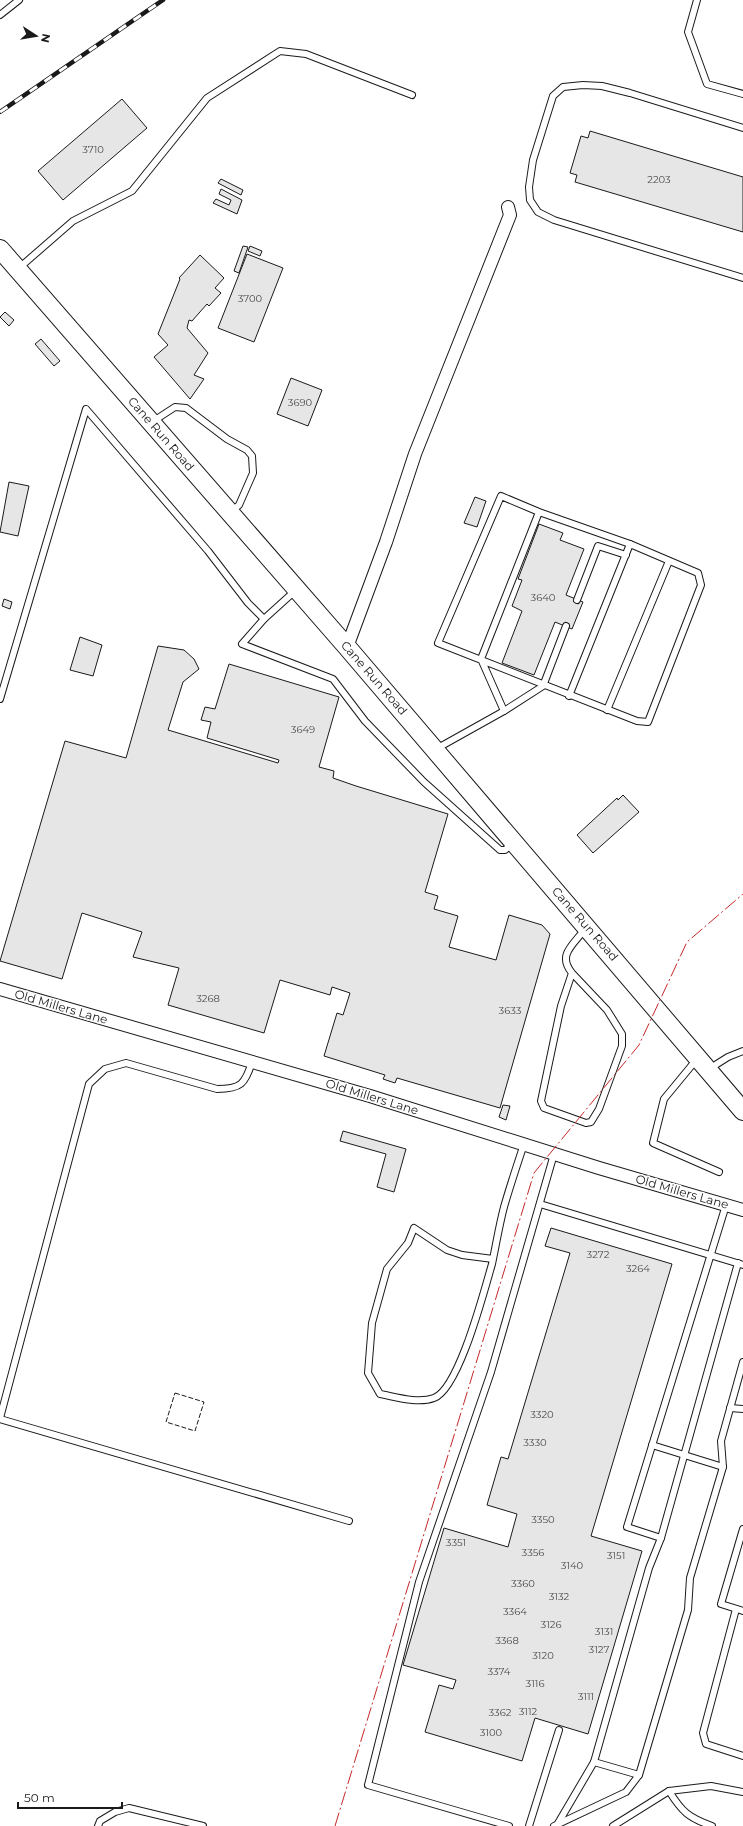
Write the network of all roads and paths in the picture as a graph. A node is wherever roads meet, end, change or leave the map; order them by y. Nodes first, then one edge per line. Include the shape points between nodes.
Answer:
1 (19, 0) edge
2 (697, 0) edge
3 (0, 15) edge
4 (743, 94) edge
5 (412, 95) dead end
6 (743, 128) edge
7 (508, 207) dead end
8 (0, 249) edge
9 (17, 269) junction
10 (743, 278) edge
11 (151, 423) junction
12 (539, 512) junction
13 (230, 514) junction
14 (630, 544) junction
15 (626, 555) junction
16 (669, 561) junction
17 (296, 590) junction
18 (577, 600) dead end
19 (264, 619) junction
20 (566, 626) dead end
21 (347, 647) junction
22 (481, 659) junction
23 (543, 686) junction
24 (569, 696) junction
25 (0, 699) edge
26 (607, 710) junction
27 (504, 711) junction
28 (435, 750) junction
29 (514, 842) junction
30 (587, 927) junction
31 (572, 973) junction
32 (0, 989) edge
33 (743, 1051) edge
34 (252, 1062) junction
35 (703, 1064) junction
36 (743, 1111) edge
37 (524, 1144) junction
38 (554, 1154) junction
39 (719, 1172) dead end
40 (540, 1204) junction
41 (726, 1205) junction
42 (743, 1210) edge
43 (711, 1255) junction
44 (493, 1259) junction
45 (741, 1264) edge
46 (743, 1362) edge
47 (730, 1408) junction
48 (743, 1409) edge
49 (0, 1418) edge
50 (652, 1445) junction
51 (683, 1454) junction
52 (723, 1467) junction
53 (349, 1521) dead end
54 (743, 1529) edge
55 (661, 1538) junction
56 (736, 1609) junction
57 (743, 1611) edge
58 (559, 1730) dead end
59 (743, 1756) edge
60 (594, 1762) junction
61 (640, 1775) junction
62 (669, 1791) junction
63 (743, 1792) edge
64 (98, 1826) edge
65 (203, 1826) edge
66 (509, 1826) edge
67 (529, 1826) edge
68 (556, 1826) edge
69 (613, 1826) edge
70 (712, 1826) edge

1 - 3 lane
2 - 4 lane via 688,32 706,84
5 - 9 lane via 306,54 280,51 207,98 132,190 73,220
6 - 10 lane via 602,86 563,87 553,96 533,160 529,187 530,200 538,212 554,220
7 - 21 street via 510,215 415,454
8 - 9 main road, Cane Run Road
9 - 11 main road, Cane Run Road
11 - 13 main road, Cane Run Road
11 - 13 lane via 175,407 186,408 227,439 247,450 252,456 253,473 239,505
12 - 14 lane
12 - 22 lane
12 - 22 lane via 501,496 438,643
13 - 17 main road, Cane Run Road
14 - 15 lane
14 - 16 lane
15 - 18 lane via 598,546
15 - 24 lane
16 - 26 lane
16 - 26 lane via 698,573 701,585 648,722 637,721
17 - 19 lane
17 - 21 main road, Cane Run Road
19 - 25 lane via 86,409
19 - 29 lane via 242,644 333,679 366,721 429,788 500,850 505,850
20 - 23 lane
21 - 28 main road, Cane Run Road
22 - 23 lane
22 - 27 lane
23 - 24 lane
23 - 27 lane
24 - 26 lane
27 - 28 lane
28 - 29 main road, Cane Run Road
29 - 30 main road, Cane Run Road
30 - 31 lane via 568,951 565,960
30 - 35 main road, Cane Run Road
31 - 31 lane via 560,1014 541,1102 544,1108 586,1123 591,1122 599,1109 622,1046 622,1034 607,1010
32 - 34 street, Old Millers Lane
33 - 35 lane
34 - 37 street, Old Millers Lane
34 - 49 lane via 247,1078 241,1085 229,1089 217,1089 126,1063 105,1069 89,1084
35 - 36 main road, Cane Run Road
35 - 39 lane via 664,1098 653,1143
37 - 38 street, Old Millers Lane
37 - 44 lane via 504,1208
38 - 40 lane
38 - 41 street, Old Millers Lane
40 - 43 lane
40 - 66 lane via 491,1372 419,1582 368,1785
41 - 42 street, Old Millers Lane
41 - 43 lane
43 - 45 lane
43 - 50 lane
44 - 44 lane via 463,1356 443,1393 427,1400 380,1394 368,1373 372,1324 387,1269 408,1243 414,1228 447,1250 462,1255
45 - 51 lane
46 - 47 lane
47 - 48 lane
47 - 52 lane via 721,1441
49 - 53 lane
50 - 51 lane
50 - 55 lane via 627,1527
51 - 52 lane
51 - 55 lane
52 - 61 lane via 690,1578 688,1610
54 - 56 lane via 721,1604
55 - 60 lane via 649,1568
56 - 57 lane
56 - 59 lane via 703,1733 706,1744
58 - 67 lane
60 - 61 lane
60 - 68 lane
61 - 68 lane via 626,1792
62 - 63 lane via 711,1786
62 - 69 lane
62 - 70 lane via 680,1809 694,1820
64 - 65 lane via 115,1812 129,1808

